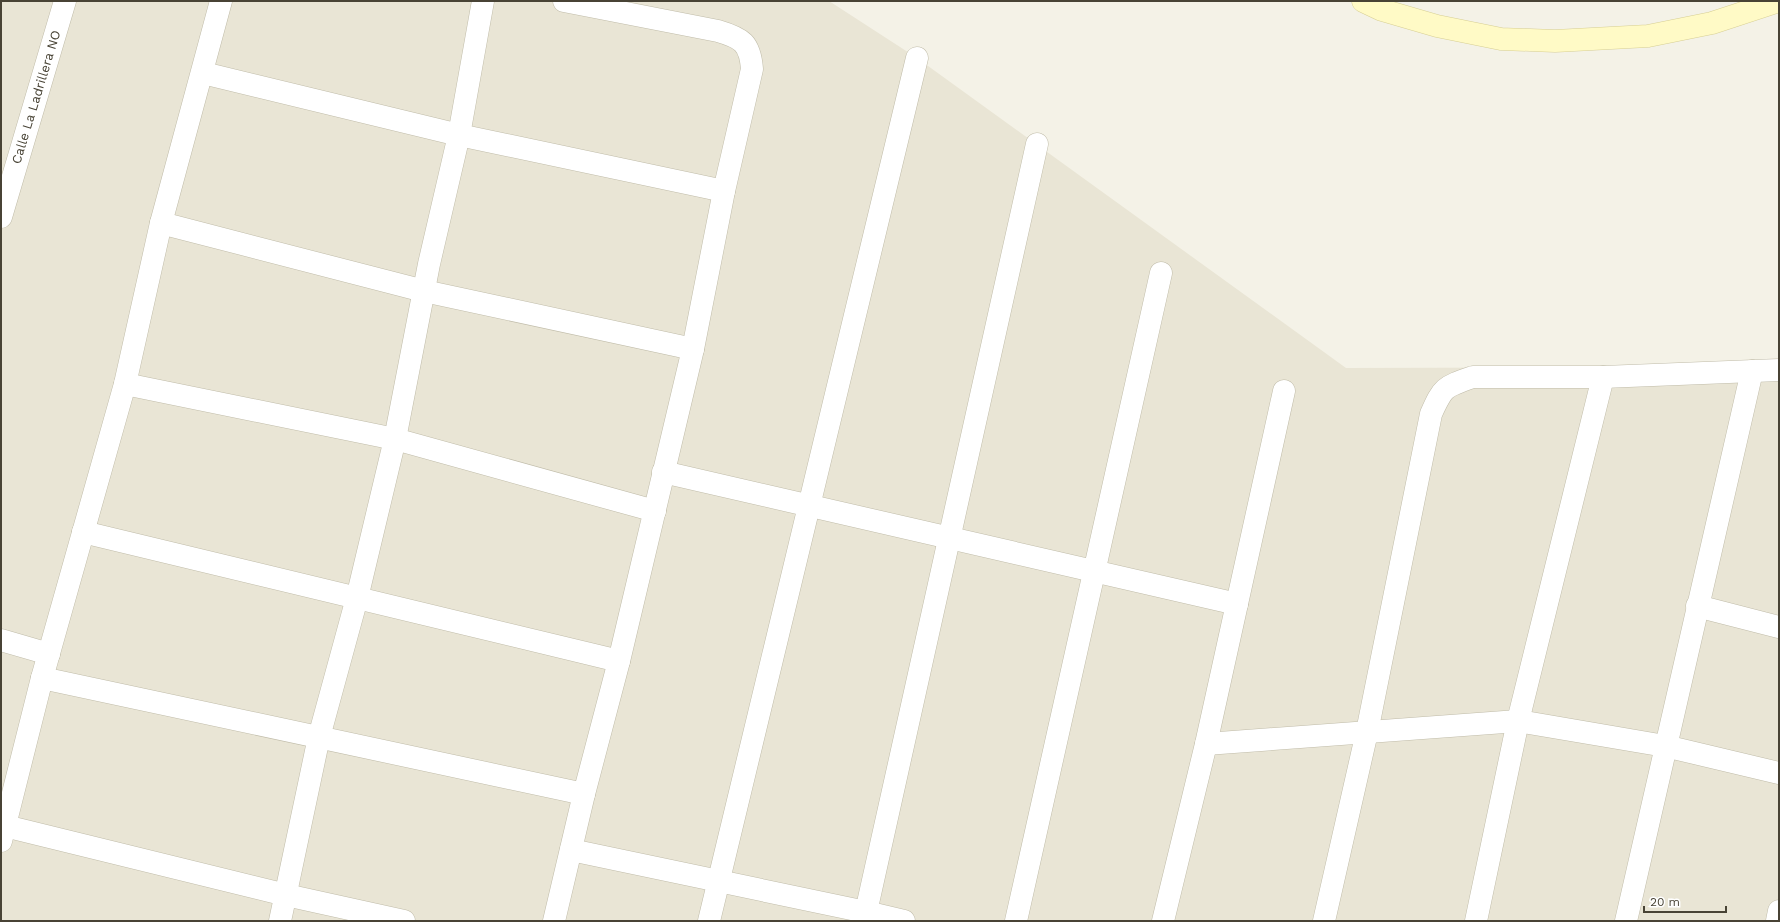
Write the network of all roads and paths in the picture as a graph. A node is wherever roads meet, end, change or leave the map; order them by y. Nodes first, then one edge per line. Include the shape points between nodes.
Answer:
1 (65, 1) edge
2 (221, 1) edge
3 (483, 1) edge
4 (564, 1) edge
5 (1363, 1) edge
6 (1779, 1) edge
7 (917, 58) dead end
8 (203, 74) junction
9 (459, 135) junction
10 (1037, 144) dead end
11 (724, 191) junction
12 (1, 217) edge
13 (161, 223) junction
14 (1161, 273) dead end
15 (424, 292) junction
16 (693, 349) junction
17 (1779, 370) edge
18 (1752, 371) junction
19 (1603, 376) junction
20 (124, 384) junction
21 (1284, 391) dead end
22 (395, 439) junction
23 (663, 472) junction
24 (809, 505) junction
25 (655, 511) junction
26 (82, 532) junction
27 (949, 538) junction
28 (1095, 571) junction
29 (356, 598) junction
30 (1237, 604) junction
31 (1697, 606) junction
32 (1779, 627) edge
33 (1, 640) edge
34 (48, 654) junction
35 (619, 661) junction
36 (42, 678) junction
37 (1518, 721) junction
38 (1367, 732) junction
39 (319, 737) junction
40 (1206, 744) junction
41 (1666, 746) junction
42 (1779, 773) edge
43 (584, 794) junction
44 (3, 833) edge
45 (571, 850) junction
46 (719, 881) junction
47 (286, 895) junction
48 (1779, 911) edge
49 (865, 916) edge
50 (280, 921) edge
51 (404, 921) edge
52 (554, 921) edge
53 (709, 921) edge
54 (904, 921) edge
55 (1016, 921) edge
56 (1163, 921) edge
57 (1324, 921) edge
58 (1476, 921) edge
59 (1626, 921) edge
60 (1777, 921) edge

1 - 12 street, Calle La Ladrillera NO
2 - 8 street
3 - 9 street
4 - 11 street via 718,31 733,35 745,44 751,54 752,69
5 - 6 street via 1382,10 1436,26 1501,39 1556,41 1648,36 1712,23
7 - 24 street
8 - 9 street
8 - 13 street
9 - 11 street
9 - 15 street
10 - 27 street
11 - 16 street
13 - 15 street
13 - 20 street
14 - 28 street
15 - 16 street
15 - 22 street
16 - 23 street
17 - 18 street
18 - 19 street
18 - 31 street
19 - 37 street
19 - 38 street via 1473,377 1441,392 1431,414
20 - 22 street
20 - 26 street
21 - 30 street
22 - 25 street
22 - 29 street
23 - 24 street
23 - 25 street
24 - 27 street
24 - 46 street
25 - 35 street
26 - 29 street
26 - 34 street
27 - 28 street
27 - 49 street
28 - 30 street
28 - 55 street
29 - 35 street
29 - 39 street
30 - 40 street
31 - 32 street
31 - 41 street
33 - 34 street
34 - 36 street
35 - 43 street
36 - 39 street
36 - 44 street
37 - 38 street
37 - 41 street
37 - 58 street
38 - 40 street
38 - 57 street
39 - 43 street
39 - 47 street
40 - 56 street
41 - 42 street
41 - 59 street
43 - 45 street
44 - 47 street
45 - 46 street
45 - 52 street
46 - 49 street
46 - 53 street
47 - 50 street
47 - 51 street
48 - 60 street
49 - 54 street

